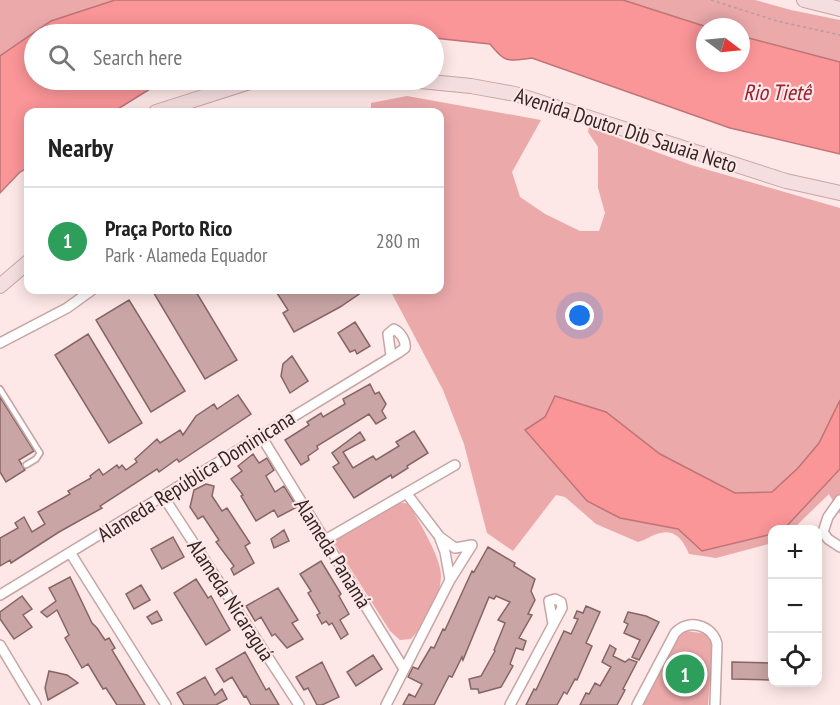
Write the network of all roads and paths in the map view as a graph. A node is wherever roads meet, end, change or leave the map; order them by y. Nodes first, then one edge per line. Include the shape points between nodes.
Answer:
1 (711, 0) edge
2 (804, 0) edge
3 (840, 9) edge
4 (840, 35) edge
5 (444, 83) edge
6 (225, 90) edge
7 (168, 108) edge
8 (840, 193) edge
9 (24, 265) edge
10 (0, 286) edge
11 (86, 294) edge
12 (0, 344) edge
13 (391, 356) dead end
14 (0, 389) edge
15 (261, 436) junction
16 (26, 465) dead end
17 (455, 465) dead end
18 (407, 494) junction
19 (163, 496) junction
20 (840, 500) edge
21 (440, 536) junction
22 (325, 540) junction
23 (840, 547) edge
24 (71, 554) junction
25 (450, 580) junction
26 (0, 596) edge
27 (553, 624) dead end
28 (0, 645) edge
29 (404, 669) junction
30 (33, 704) edge
31 (166, 705) edge
32 (299, 705) edge
33 (386, 705) edge
34 (510, 705) edge
35 (637, 705) edge
36 (715, 705) edge

1 - 4 path
2 - 3 main road
5 - 8 main road, Avenida Doutor Dib Sauaia Neto via 514,94 775,178
6 - 7 main road
9 - 10 main road
11 - 12 street
13 - 15 street, Alameda República Dominicana
14 - 16 lane via 40,453
15 - 19 street, Alameda República Dominicana
15 - 22 street, Alameda Panamá
17 - 18 street
18 - 21 street
18 - 22 street
19 - 24 street, Alameda República Dominicana
19 - 32 street, Alameda Nicaraguá
20 - 23 street via 823,532
21 - 25 street
21 - 25 street via 455,548 472,545
22 - 29 street, Alameda Panamá
24 - 26 street, Alameda República Dominicana
24 - 31 street
25 - 29 street
27 - 34 street
28 - 30 street
29 - 33 street
35 - 36 street via 675,633 686,624 709,629 716,637

